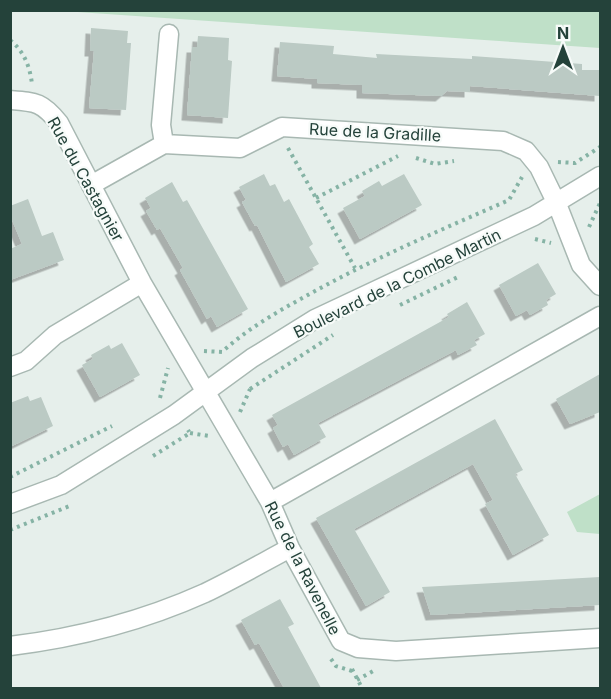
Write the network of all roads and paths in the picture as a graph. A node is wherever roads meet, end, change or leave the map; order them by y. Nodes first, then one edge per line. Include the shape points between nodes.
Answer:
1 (169, 34) dead end
2 (10, 40) edge
3 (10, 100) edge
4 (33, 102) junction
5 (282, 127) junction
6 (164, 144) junction
7 (600, 147) edge
8 (404, 153) dead end
9 (414, 157) dead end
10 (454, 161) dead end
11 (539, 167) junction
12 (600, 176) edge
13 (91, 185) junction
14 (316, 198) junction
15 (557, 204) junction
16 (355, 268) junction
17 (460, 276) dead end
18 (142, 283) junction
19 (600, 286) edge
20 (398, 306) dead end
21 (600, 316) edge
22 (336, 334) dead end
23 (184, 358) junction
24 (10, 366) edge
25 (250, 389) dead end
26 (206, 394) junction
27 (160, 399) junction
28 (150, 405) dead end
29 (174, 415) junction
30 (120, 422) dead end
31 (10, 477) edge
32 (270, 502) junction
33 (10, 504) edge
34 (290, 548) junction
35 (600, 638) edge
36 (10, 646) edge

1 - 6 street via 161,125
2 - 4 path via 30,70
3 - 4 street, Rue du Castagnier
4 - 13 street, Rue du Castagnier via 46,107 59,123
5 - 6 street via 240,148
5 - 11 street, Rue de la Gradille via 503,141 526,151
5 - 14 path via 286,144
6 - 13 street
7 - 11 path via 575,163 549,161
8 - 14 path
9 - 10 path via 435,164
11 - 15 street, Rue de la Gradille
11 - 16 path via 521,178 509,200
12 - 15 street, Boulevard de la Combe Martin
13 - 18 street, Rue du Castagnier
14 - 16 path
15 - 19 street, Rue de la Gradille via 580,265
15 - 26 street, Boulevard de la Combe Martin via 315,319 252,358
16 - 23 path via 280,311 222,352 203,351
17 - 20 path
18 - 23 street, Rue du Castagnier
18 - 24 street via 55,335 26,361
21 - 32 street
22 - 25 path
23 - 26 street, Rue du Castagnier
23 - 27 path via 168,366
26 - 29 street, Boulevard de la Combe Martin
26 - 32 street, Rue de la Ravenelle
27 - 28 path
27 - 29 path
29 - 33 street, Boulevard de la Combe Martin via 61,485
30 - 31 path
32 - 34 street, Rue de la Ravenelle
34 - 35 street, Rue de la Ravenelle via 341,641 358,648 396,651
34 - 36 street via 204,593 127,621

